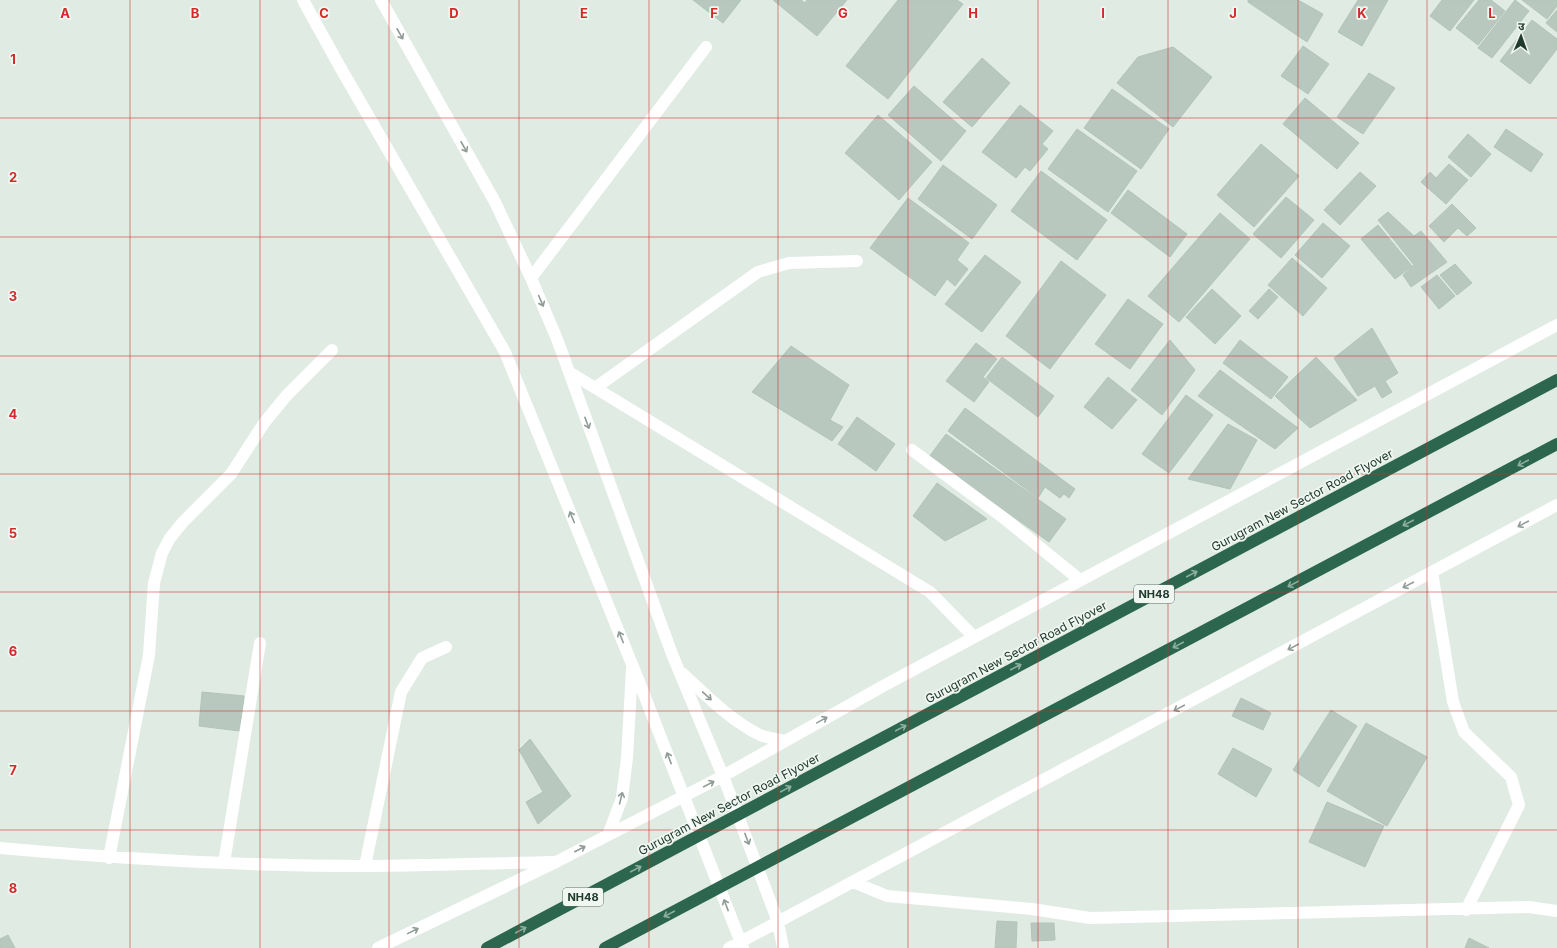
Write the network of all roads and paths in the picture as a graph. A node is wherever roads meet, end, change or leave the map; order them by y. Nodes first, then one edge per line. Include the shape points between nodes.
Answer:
1 (303, 0) edge
2 (381, 0) edge
3 (706, 47) dead end
4 (857, 261) dead end
5 (531, 278) junction
6 (1557, 325) edge
7 (332, 350) dead end
8 (569, 372) junction
9 (1557, 380) edge
10 (596, 388) junction
11 (1557, 444) edge
12 (912, 450) dead end
13 (1557, 506) edge
14 (1432, 572) junction
15 (1080, 580) junction
16 (974, 637) junction
17 (260, 642) dead end
18 (446, 647) dead end
19 (632, 666) junction
20 (679, 670) junction
21 (784, 742) junction
22 (723, 776) junction
23 (684, 797) junction
24 (608, 835) junction
25 (0, 848) edge
26 (109, 858) junction
27 (556, 862) junction
28 (224, 863) junction
29 (365, 866) junction
30 (853, 882) junction
31 (1466, 910) junction
32 (1557, 911) edge
33 (778, 922) junction
34 (742, 945) edge
35 (378, 948) edge
36 (487, 948) edge
37 (605, 948) edge
38 (729, 948) edge
39 (784, 948) edge

19 -> 1 street via 505,352
2 -> 5 street via 495,202
3 - 5 street
4 - 10 street via 789,263 758,272
5 -> 8 street
6 - 15 street
7 - 26 street via 278,406 231,474 179,527 162,553 154,583 149,655
8 - 10 street
8 -> 20 street
36 -> 9 highway, Gurugram New Sector Road Flyover / NH48
10 - 16 street via 930,592
11 -> 37 highway
12 - 15 street via 1005,519
13 -> 14 street
14 -> 30 street
14 - 31 street via 1453,702 1464,732 1511,777 1519,805
15 - 16 street
21 -> 16 street
17 - 28 street
18 - 29 street via 422,658 401,692
23 -> 19 street
24 -> 19 street via 622,798
20 -> 21 street via 720,708 761,735
20 - 22 street
21 - 22 street
23 -> 22 street
22 -> 33 street
23 - 24 street
34 -> 23 street
27 -> 24 street
25 - 26 street
26 - 28 street
27 - 29 street
35 -> 27 street
28 - 29 street
30 - 31 street via 887,896 1032,909 1090,918
30 - 33 street
31 - 32 street via 1528,907
33 - 34 street
33 - 39 street
34 - 38 street

